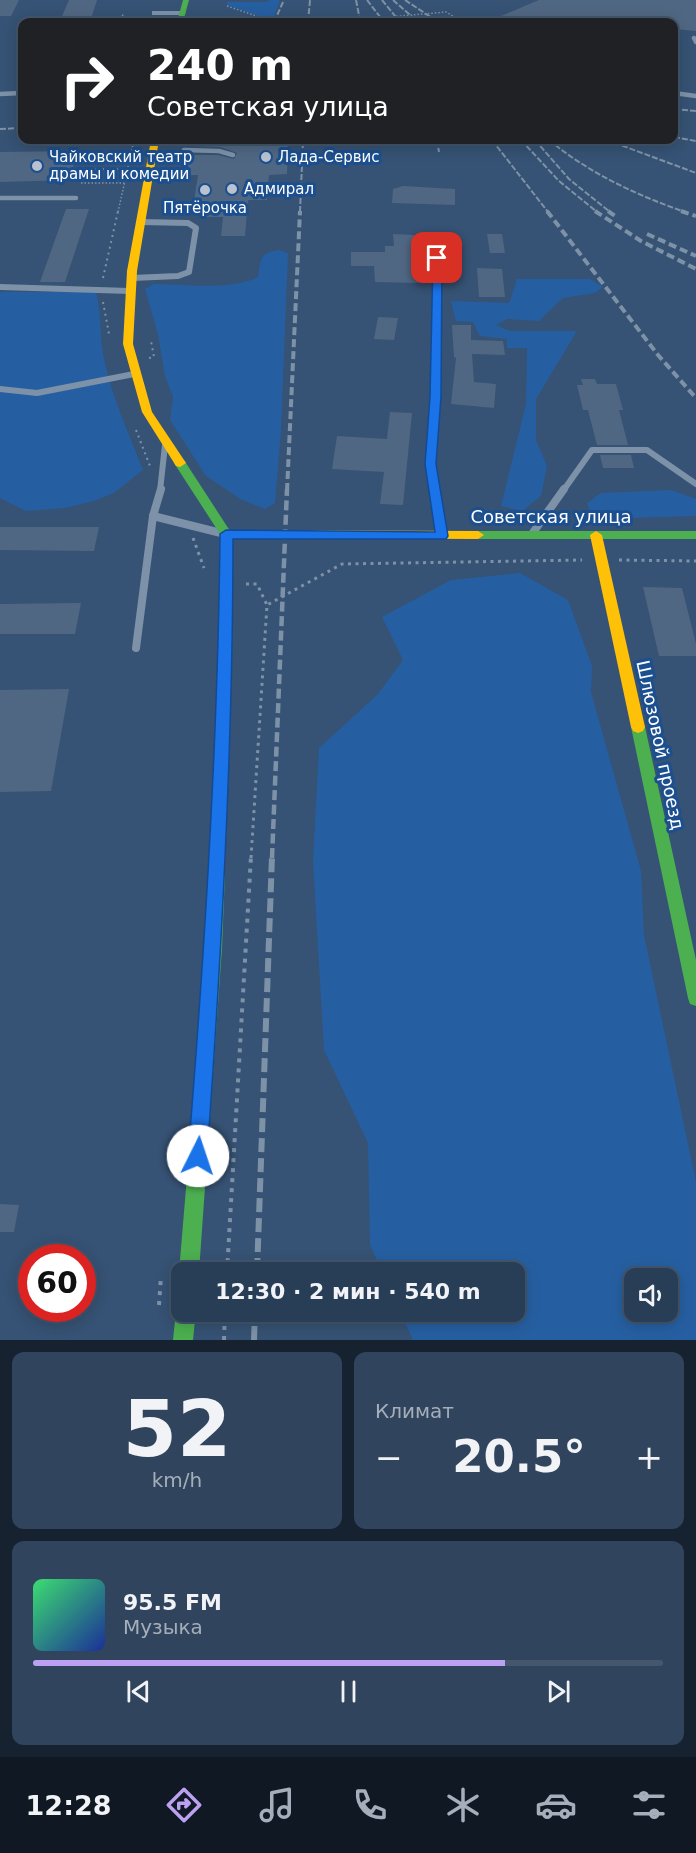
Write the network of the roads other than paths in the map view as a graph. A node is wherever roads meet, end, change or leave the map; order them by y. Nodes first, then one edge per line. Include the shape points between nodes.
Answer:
1 (183, 12) edge
2 (153, 16) road end
3 (18, 93) edge
4 (0, 94) edge
5 (678, 94) edge
6 (696, 96) edge
7 (154, 144) edge
8 (184, 150) dead end
9 (233, 155) dead end
10 (0, 198) edge
11 (76, 198) dead end
12 (140, 222) junction
13 (437, 258) dead end
14 (130, 284) junction
15 (0, 287) edge
16 (136, 374) junction
17 (0, 389) edge
18 (166, 444) junction
19 (696, 484) edge
20 (153, 516) junction
21 (226, 534) junction
22 (596, 535) junction
23 (696, 535) edge
24 (442, 536) junction
25 (531, 536) junction
26 (136, 648) dead end
27 (690, 947) edge
28 (696, 998) edge
29 (190, 1262) edge
30 (185, 1322) edge
31 (183, 1340) edge

1 - 2 street
3 - 4 lane
5 - 6 lane
7 - 12 main road
8 - 9 lane
10 - 11 lane
12 - 14 main road
12 - 14 lane via 188,223 196,228 189,272
13 - 24 lane via 436,397 430,464
14 - 15 lane
14 - 16 main road via 128,344
16 - 17 lane via 37,393
16 - 18 main road via 147,412
18 - 20 lane
18 - 21 main road
19 - 25 lane via 647,450 592,450
20 - 21 lane
20 - 26 lane
21 - 24 main road, Советская улица
21 - 29 main road via 226,647 214,948
22 - 23 main road, Советская улица
22 - 25 main road, Советская улица
22 - 27 main road, Шлюзовой проезд
24 - 25 main road, Советская улица
27 - 28 main road, Шлюзовой проезд
30 - 31 main road

